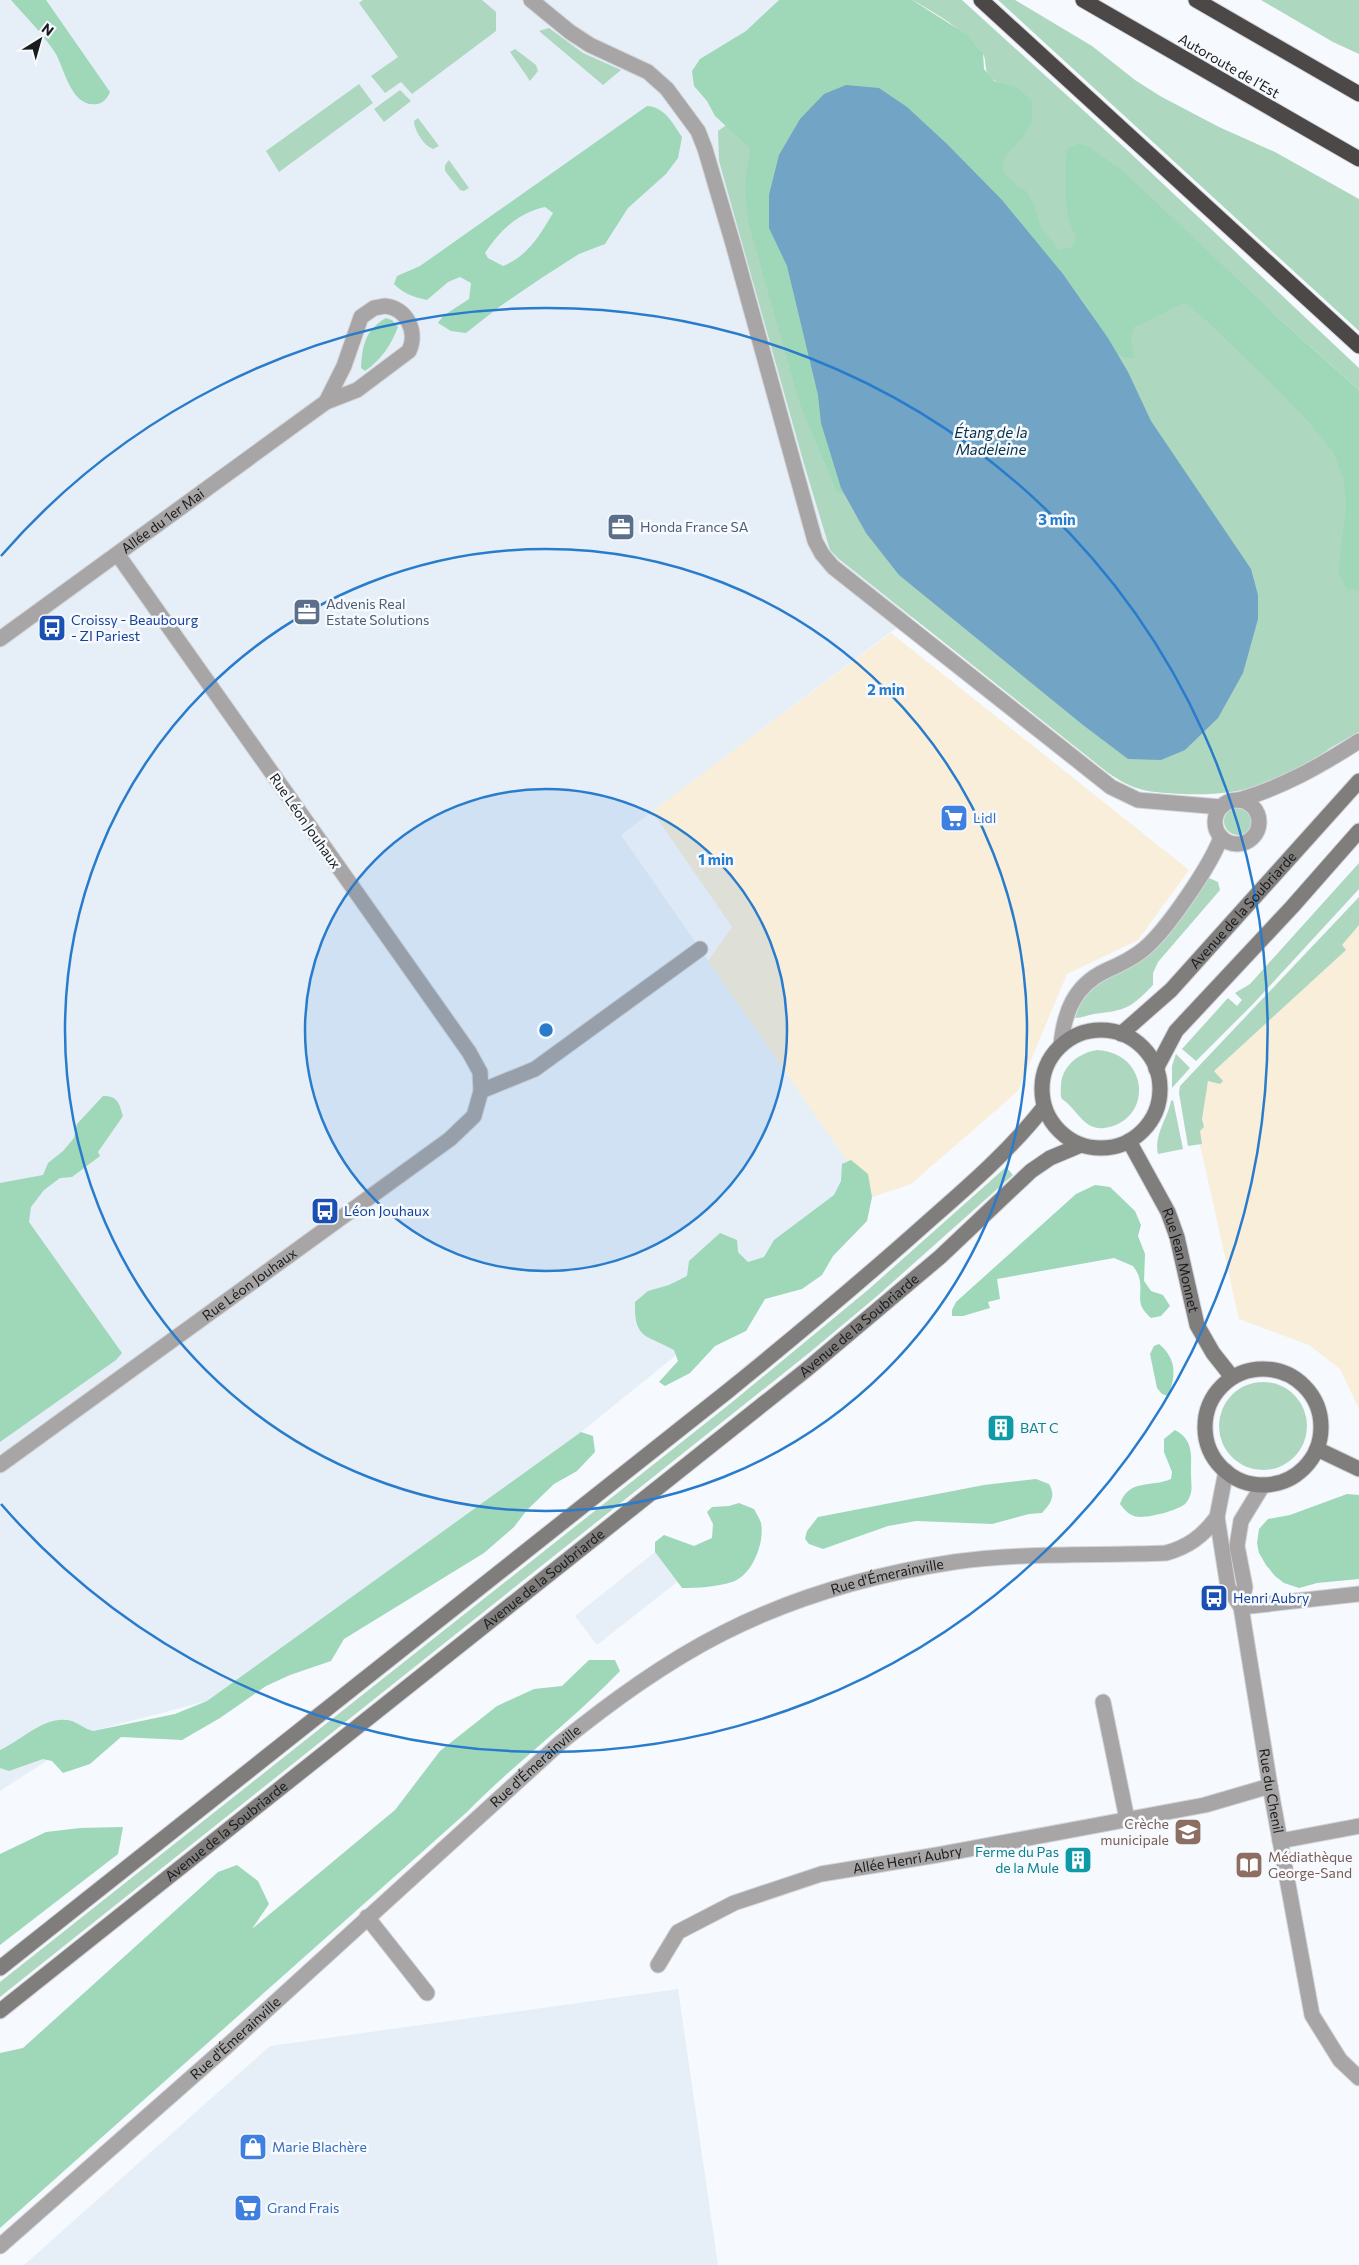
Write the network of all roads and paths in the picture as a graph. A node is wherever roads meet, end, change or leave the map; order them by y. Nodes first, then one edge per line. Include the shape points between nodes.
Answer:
1 (531, 0) edge
2 (981, 0) edge
3 (1083, 0) edge
4 (1196, 0) edge
5 (1359, 94) edge
6 (1359, 159) edge
7 (1359, 346) edge
8 (326, 402) junction
9 (118, 555) junction
10 (0, 639) edge
11 (1359, 741) edge
12 (1359, 781) edge
13 (1239, 800) junction
14 (1220, 808) junction
15 (1359, 831) edge
16 (1221, 836) junction
17 (700, 949) dead end
18 (1121, 1034) junction
19 (1061, 1045) junction
20 (1156, 1070) junction
21 (481, 1091) junction
22 (1044, 1107) junction
23 (1129, 1141) junction
24 (1081, 1145) junction
25 (1232, 1377) junction
26 (1317, 1449) junction
27 (0, 1465) edge
28 (1359, 1469) edge
29 (1226, 1471) junction
30 (1263, 1485) junction
31 (1217, 1517) junction
32 (1196, 1540) junction
33 (1222, 1552) junction
34 (1359, 1594) edge
35 (1240, 1606) junction
36 (1103, 1702) dead end
37 (1270, 1786) junction
38 (1127, 1819) junction
39 (1359, 1826) edge
40 (1280, 1840) junction
41 (367, 1917) junction
42 (658, 1965) dead end
43 (0, 1968) edge
44 (427, 1993) dead end
45 (0, 2011) edge
46 (1359, 2078) edge
47 (0, 2246) edge

1 - 14 street via 590,46 648,72 667,89 698,131 733,244 815,541 822,554 1111,788 1138,800
2 - 7 highway
3 - 6 highway, Autoroute de l’Est
4 - 5 highway
8 - 8 street, Allée du 1er Mai via 357,390 409,351 412,333 404,314 386,306 374,308 361,317 344,366
8 - 9 street, Allée du 1er Mai
9 - 10 street, Allée du 1er Mai
9 - 21 street, Rue Léon Jouhaux via 469,1052 480,1072
11 - 13 street via 1282,786
12 - 18 street, Avenue de la Soubriarde via 1171,990
13 - 14 street
13 - 16 street via 1252,805 1256,811 1257,832 1240,844
14 - 16 street via 1215,819
15 - 20 street via 1176,1031
16 - 19 street via 1205,868 1154,940 1133,957 1098,975 1080,989 1066,1014
17 - 21 street via 536,1068
18 - 19 street via 1108,1031 1083,1033
18 - 20 street via 1148,1054
19 - 22 street via 1043,1074
20 - 23 street via 1160,1086 1156,1110 1142,1131
21 - 27 street, Rue Léon Jouhaux via 474,1116 450,1139
22 - 24 street via 1052,1124
22 - 43 street via 1017,1140 985,1171 838,1301
23 - 24 street via 1105,1148
23 - 25 street, Rue Jean Monnet via 1168,1212 1198,1325 1213,1353
24 - 45 street, Avenue de la Soubriarde via 1050,1158 1031,1171 940,1257 806,1370
25 - 26 street via 1250,1370 1269,1369 1287,1374 1303,1384 1314,1398 1320,1414 1321,1432
25 - 29 street via 1218,1390 1208,1407 1205,1426 1208,1446
26 - 28 street
26 - 30 street via 1296,1475
29 - 30 street via 1243,1481
29 - 31 street, Rue du Chenil
30 - 35 street, Rue du Chenil via 1241,1521 1238,1546 1244,1587
31 - 32 street, Rue d'Émerainville
31 - 33 street, Rue du Chenil
32 - 33 street
32 - 41 street, Rue d'Émerainville via 1180,1550 1166,1553 1007,1557 954,1562 897,1573 844,1586 722,1633 596,1714
33 - 35 street, Rue du Chenil via 1228,1587
34 - 35 street
35 - 37 street, Rue du Chenil
36 - 38 street
37 - 38 street, Allée Henri Aubry via 1205,1805
37 - 40 street, Rue du Chenil
38 - 42 street, Allée Henri Aubry via 821,1874 734,1903 678,1932
39 - 40 street
40 - 46 street, Rue du Chenil via 1312,2015 1340,2060
41 - 44 street
41 - 47 street, Rue d'Émerainville via 226,2047

